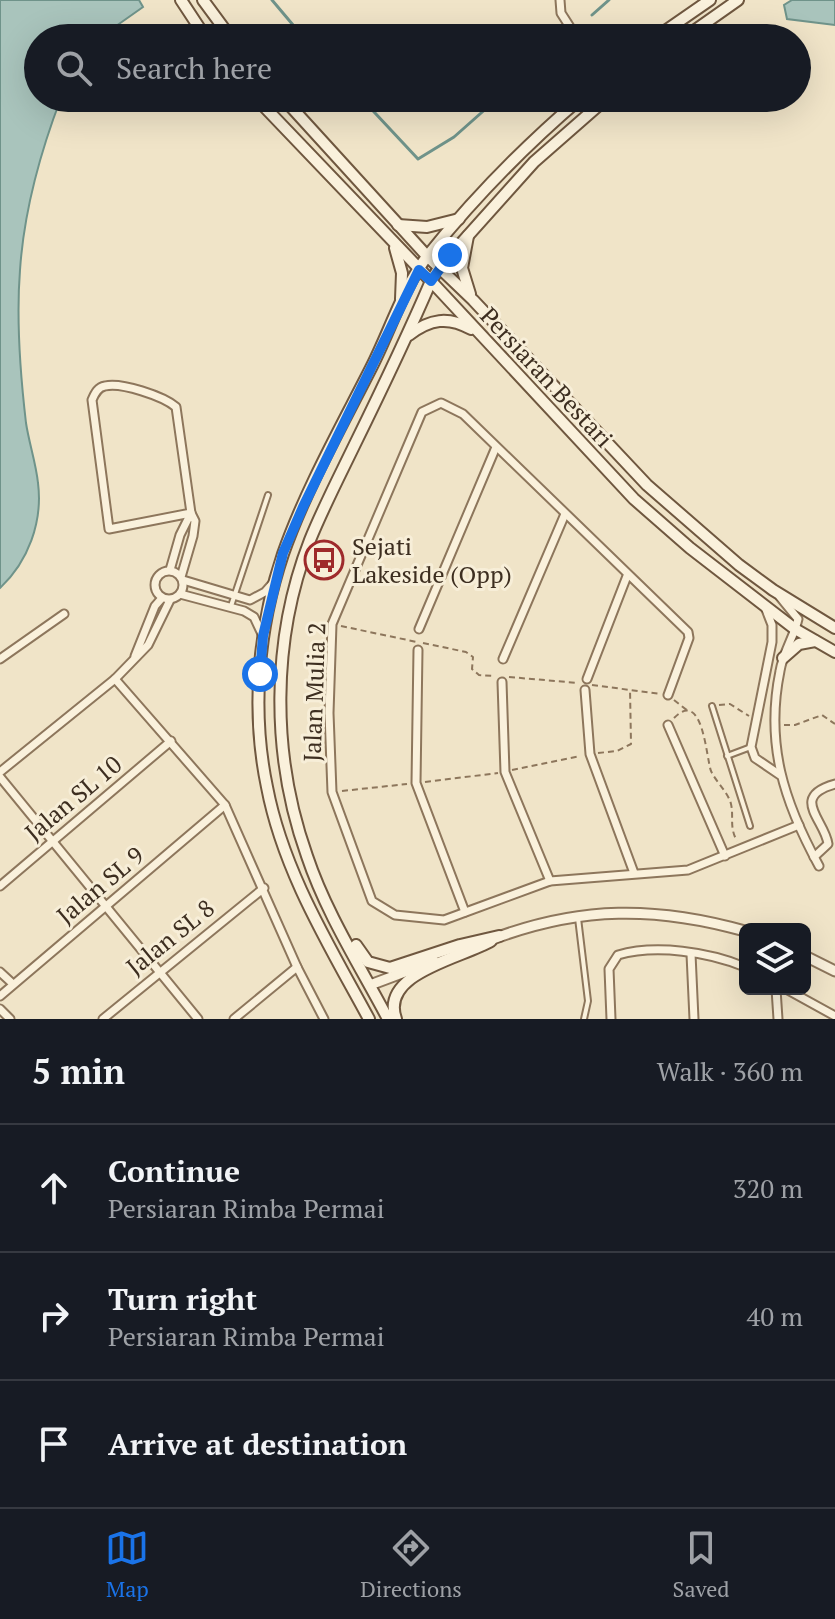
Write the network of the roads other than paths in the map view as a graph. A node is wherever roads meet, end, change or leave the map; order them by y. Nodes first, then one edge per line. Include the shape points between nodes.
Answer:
1 (181, 0) edge
2 (203, 0) edge
3 (560, 0) edge
4 (710, 0) edge
5 (738, 0) edge
6 (197, 24) edge
7 (221, 24) edge
8 (568, 24) edge
9 (675, 24) edge
10 (704, 24) edge
11 (269, 112) edge
12 (296, 112) edge
13 (565, 112) edge
14 (591, 112) edge
15 (461, 218) junction
16 (398, 225) junction
17 (469, 234) junction
18 (394, 245) junction
19 (427, 256) junction
20 (439, 268) junction
21 (419, 270) junction
22 (431, 281) junction
23 (473, 300) junction
24 (401, 305) junction
25 (480, 333) junction
26 (406, 337) junction
27 (496, 447) junction
28 (268, 495) dead end
29 (191, 513) junction
30 (565, 514) junction
31 (170, 570) junction
32 (627, 576) junction
33 (182, 578) junction
34 (276, 579) junction
35 (773, 590) junction
36 (180, 594) junction
37 (234, 595) junction
38 (166, 599) junction
39 (764, 604) junction
40 (230, 609) junction
41 (64, 614) dead end
42 (835, 628) edge
43 (419, 629) road end
44 (795, 629) junction
45 (263, 636) junction
46 (815, 641) junction
47 (418, 650) road end
48 (835, 652) edge
49 (783, 658) junction
50 (0, 659) edge
51 (503, 659) dead end
52 (115, 679) junction
53 (502, 679) road end
54 (587, 679) dead end
55 (585, 690) dead end
56 (668, 695) road end
57 (712, 706) road end
58 (668, 725) road end
59 (171, 741) junction
60 (751, 747) junction
61 (727, 756) junction
62 (0, 774) edge
63 (780, 775) junction
64 (835, 784) edge
65 (225, 805) junction
66 (799, 825) junction
67 (750, 826) dead end
68 (52, 842) junction
69 (725, 856) junction
70 (307, 857) junction
71 (814, 857) junction
72 (819, 866) dead end
73 (634, 873) junction
74 (550, 881) junction
75 (0, 886) edge
76 (301, 887) junction
77 (264, 888) junction
78 (106, 906) junction
79 (465, 912) junction
80 (577, 916) junction
81 (739, 929) edge
82 (499, 936) junction
83 (691, 954) junction
84 (811, 959) edge
85 (739, 965) edge
86 (297, 967) junction
87 (160, 971) junction
88 (835, 971) edge
89 (0, 972) edge
90 (13, 984) junction
91 (370, 985) junction
92 (776, 995) edge
93 (797, 995) edge
94 (0, 996) edge
95 (0, 1009) edge
96 (835, 1016) edge
97 (10, 1019) edge
98 (103, 1019) edge
99 (198, 1019) edge
100 (234, 1019) edge
101 (324, 1019) edge
102 (369, 1019) edge
103 (376, 1019) edge
104 (388, 1019) edge
105 (396, 1019) edge
106 (584, 1019) edge
107 (611, 1019) edge
108 (694, 1019) edge
109 (778, 1019) edge

1 - 6 main road
2 - 7 main road
3 - 8 street
4 - 9 main road
5 - 10 main road
11 - 18 main road, Persiaran Bestari
12 - 16 main road, Persiaran Bestari
13 - 15 main road
14 - 17 main road via 534,162
15 - 16 main road via 427,227
15 - 19 main road
16 - 19 main road, Persiaran Bestari
17 - 20 main road
17 - 23 main road via 462,268
18 - 21 main road, Persiaran Bestari
18 - 24 main road via 402,273
19 - 20 main road, Persiaran Bestari
19 - 21 main road
20 - 22 main road
20 - 23 main road, Persiaran Bestari
21 - 22 main road, Persiaran Bestari
21 - 24 main road
22 - 25 main road, Persiaran Bestari
22 - 26 main road
23 - 35 main road, Persiaran Bestari via 647,485
24 - 34 main road via 303,507
25 - 26 main road via 449,319 427,323
25 - 39 main road, Persiaran Bestari via 634,499
26 - 70 main road via 310,541 286,627 283,751
27 - 30 street, Jalan Mulia 2
27 - 43 street
27 - 79 street, Jalan Mulia 2 via 463,414 441,403 422,412 332,624 332,792 372,901 395,915 444,920
28 - 37 lane
29 - 29 street via 109,529 92,400 97,390 124,386 176,407
29 - 31 street
29 - 33 street via 193,536
30 - 32 street, Jalan Mulia 2
30 - 51 street
31 - 33 street
31 - 38 street via 155,581 155,589
32 - 54 street
32 - 56 street, Jalan Mulia 2 via 688,632
33 - 36 street
33 - 37 street
34 - 37 street via 258,597
34 - 45 main road
35 - 42 main road, Persiaran Bestari
35 - 44 street via 797,616
36 - 38 street
36 - 40 street
37 - 40 lane
38 - 52 street via 155,606 134,658
39 - 44 main road, Persiaran Bestari
39 - 60 street via 773,631
40 - 45 street via 251,615
41 - 50 street
44 - 46 main road, Persiaran Bestari
44 - 49 street
45 - 76 main road via 259,711 266,784 284,852
46 - 48 main road, Persiaran Bestari
46 - 49 main road via 799,644
47 - 79 street via 416,783
49 - 63 street via 775,724
52 - 59 street
52 - 62 street
53 - 74 street via 505,772
55 - 73 street via 590,754
57 - 61 lane
58 - 69 street
59 - 65 street
59 - 68 street, Jalan SL 10
60 - 61 lane
60 - 63 street via 755,758
61 - 67 lane
62 - 68 street
63 - 66 street
64 - 71 street via 812,800 828,844
65 - 77 street
65 - 78 street, Jalan SL 9
66 - 69 street, Jalan Mulia 2
66 - 71 street
68 - 75 street, Jalan SL 10
68 - 78 street
69 - 73 street, Jalan Mulia 2 via 688,870
70 - 82 main road via 368,962 390,968
70 - 91 main road
71 - 72 street
73 - 74 street, Jalan Mulia 2
74 - 79 street, Jalan Mulia 2
76 - 91 main road via 349,973 357,983
76 - 102 main road
77 - 86 street
77 - 87 street, Jalan SL 8
78 - 87 street
78 - 90 street, Jalan SL 9
80 - 81 street via 636,911
80 - 82 street
80 - 106 lane via 588,1001
82 - 91 street
82 - 105 main road via 405,982 394,1001
83 - 85 street
83 - 107 street via 636,950 618,955 609,969
83 - 108 street
84 - 88 street
86 - 100 street
86 - 101 street
87 - 98 street, Jalan SL 8
87 - 99 street
89 - 90 street
90 - 94 street, Jalan SL 9
91 - 103 main road via 364,996
91 - 104 main road
92 - 109 street
93 - 96 street
95 - 97 street

